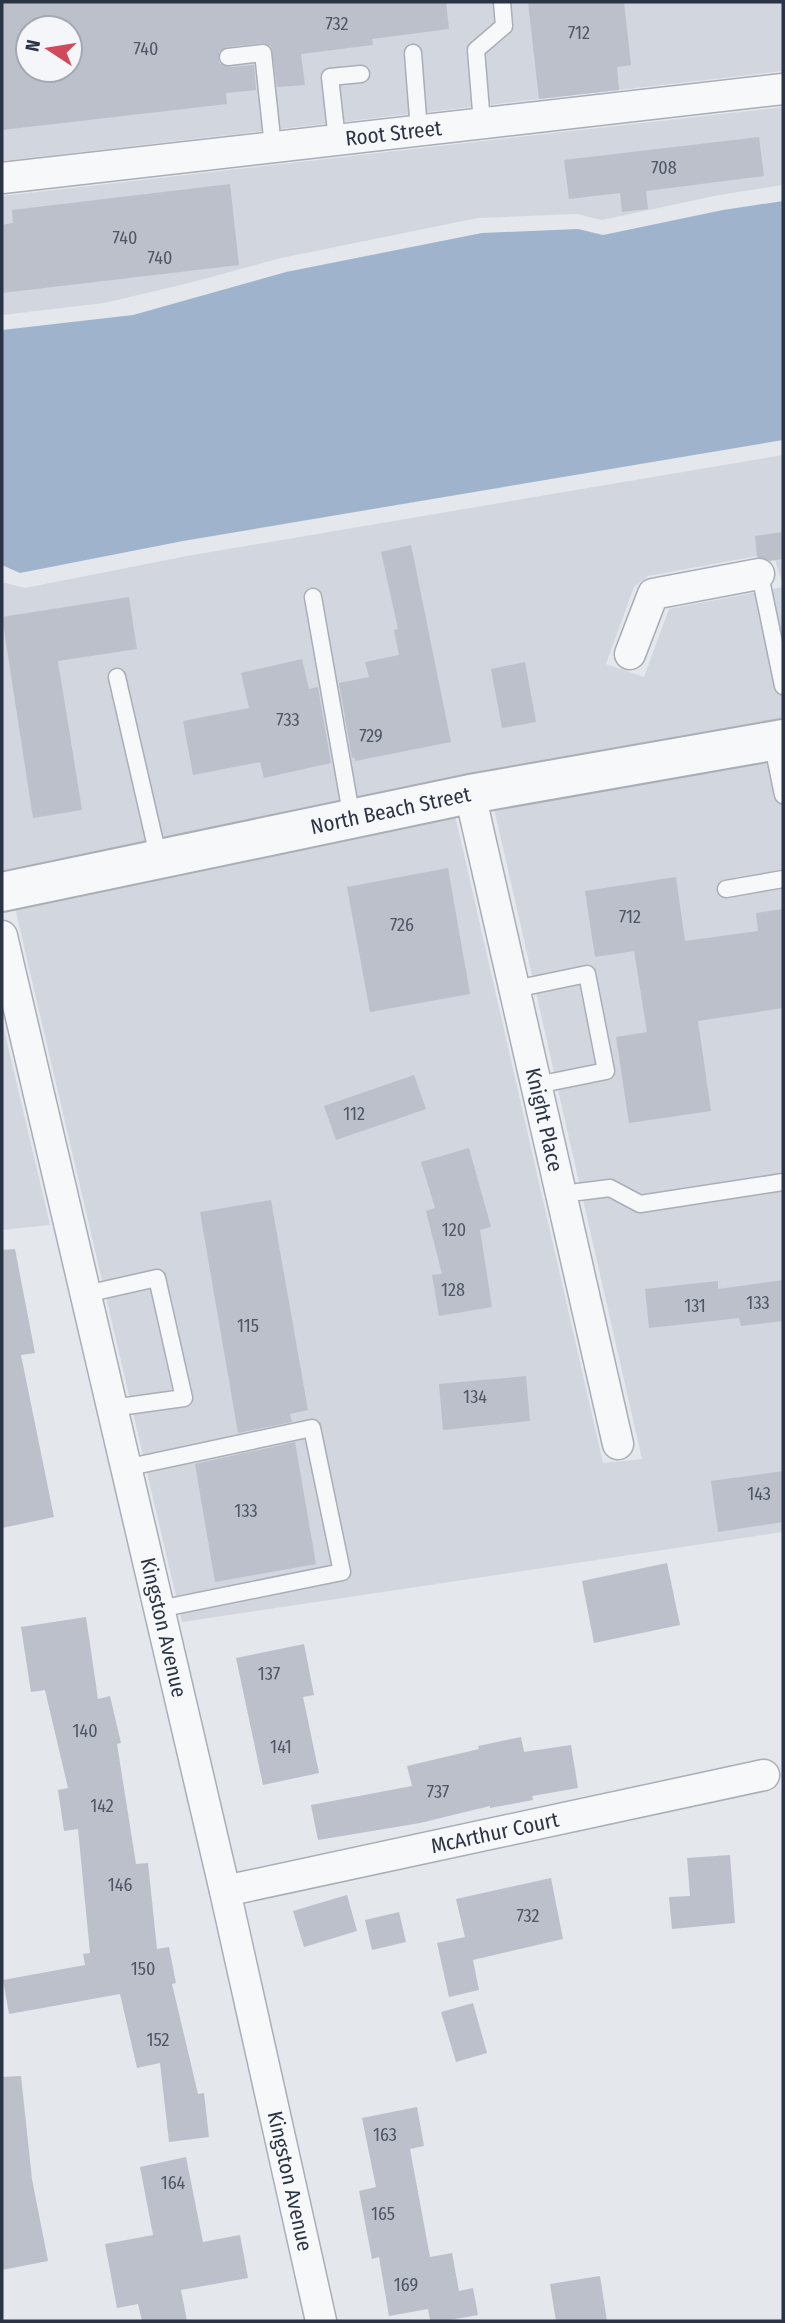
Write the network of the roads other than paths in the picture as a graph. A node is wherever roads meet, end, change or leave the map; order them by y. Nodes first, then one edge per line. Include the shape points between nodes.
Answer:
1 (502, 2) edge
2 (413, 53) dead end
3 (228, 57) dead end
4 (361, 74) dead end
5 (783, 89) edge
6 (482, 123) junction
7 (419, 131) junction
8 (337, 140) junction
9 (273, 147) junction
10 (2, 178) edge
11 (759, 571) joint
12 (313, 597) dead end
13 (631, 654) dead end
14 (117, 677) dead end
15 (783, 686) edge
16 (778, 740) edge
17 (470, 794) junction
18 (783, 795) edge
19 (352, 819) junction
20 (159, 860) junction
21 (783, 879) edge
22 (726, 889) dead end
23 (2, 892) edge
24 (2, 936) edge
25 (515, 989) junction
26 (537, 1085) junction
27 (783, 1182) edge
28 (562, 1194) junction
29 (86, 1294) junction
30 (112, 1408) junction
31 (618, 1444) dead end
32 (125, 1468) junction
33 (159, 1609) junction
34 (764, 1775) dead end
35 (225, 1891) junction
36 (321, 2321) edge

1 - 6 lane via 505,26 475,50
2 - 7 lane
3 - 9 lane via 263,53
4 - 8 lane via 330,77
5 - 6 street, Root Street
6 - 7 street, Root Street
7 - 8 street, Root Street
8 - 9 street, Root Street
9 - 10 street, Root Street
11 - 13 street via 653,594
11 - 15 lane
12 - 19 lane
14 - 20 lane
16 - 17 street, North Beach Street
16 - 18 lane
17 - 19 street, North Beach Street
17 - 25 street, Knight Place
19 - 20 street, North Beach Street
20 - 23 street, North Beach Street
21 - 22 lane
24 - 29 street, Kingston Avenue
25 - 26 street, Knight Place
25 - 26 lane via 587,974 606,1071
26 - 28 street, Knight Place
27 - 28 lane via 640,1203 610,1188
28 - 31 street, Knight Place
29 - 30 street, Kingston Avenue
29 - 30 lane via 157,1278 184,1398
30 - 32 street, Kingston Avenue
32 - 33 street, Kingston Avenue
32 - 33 lane via 312,1428 342,1572
33 - 35 street, Kingston Avenue
34 - 35 street, McArthur Court
35 - 36 street, Kingston Avenue

